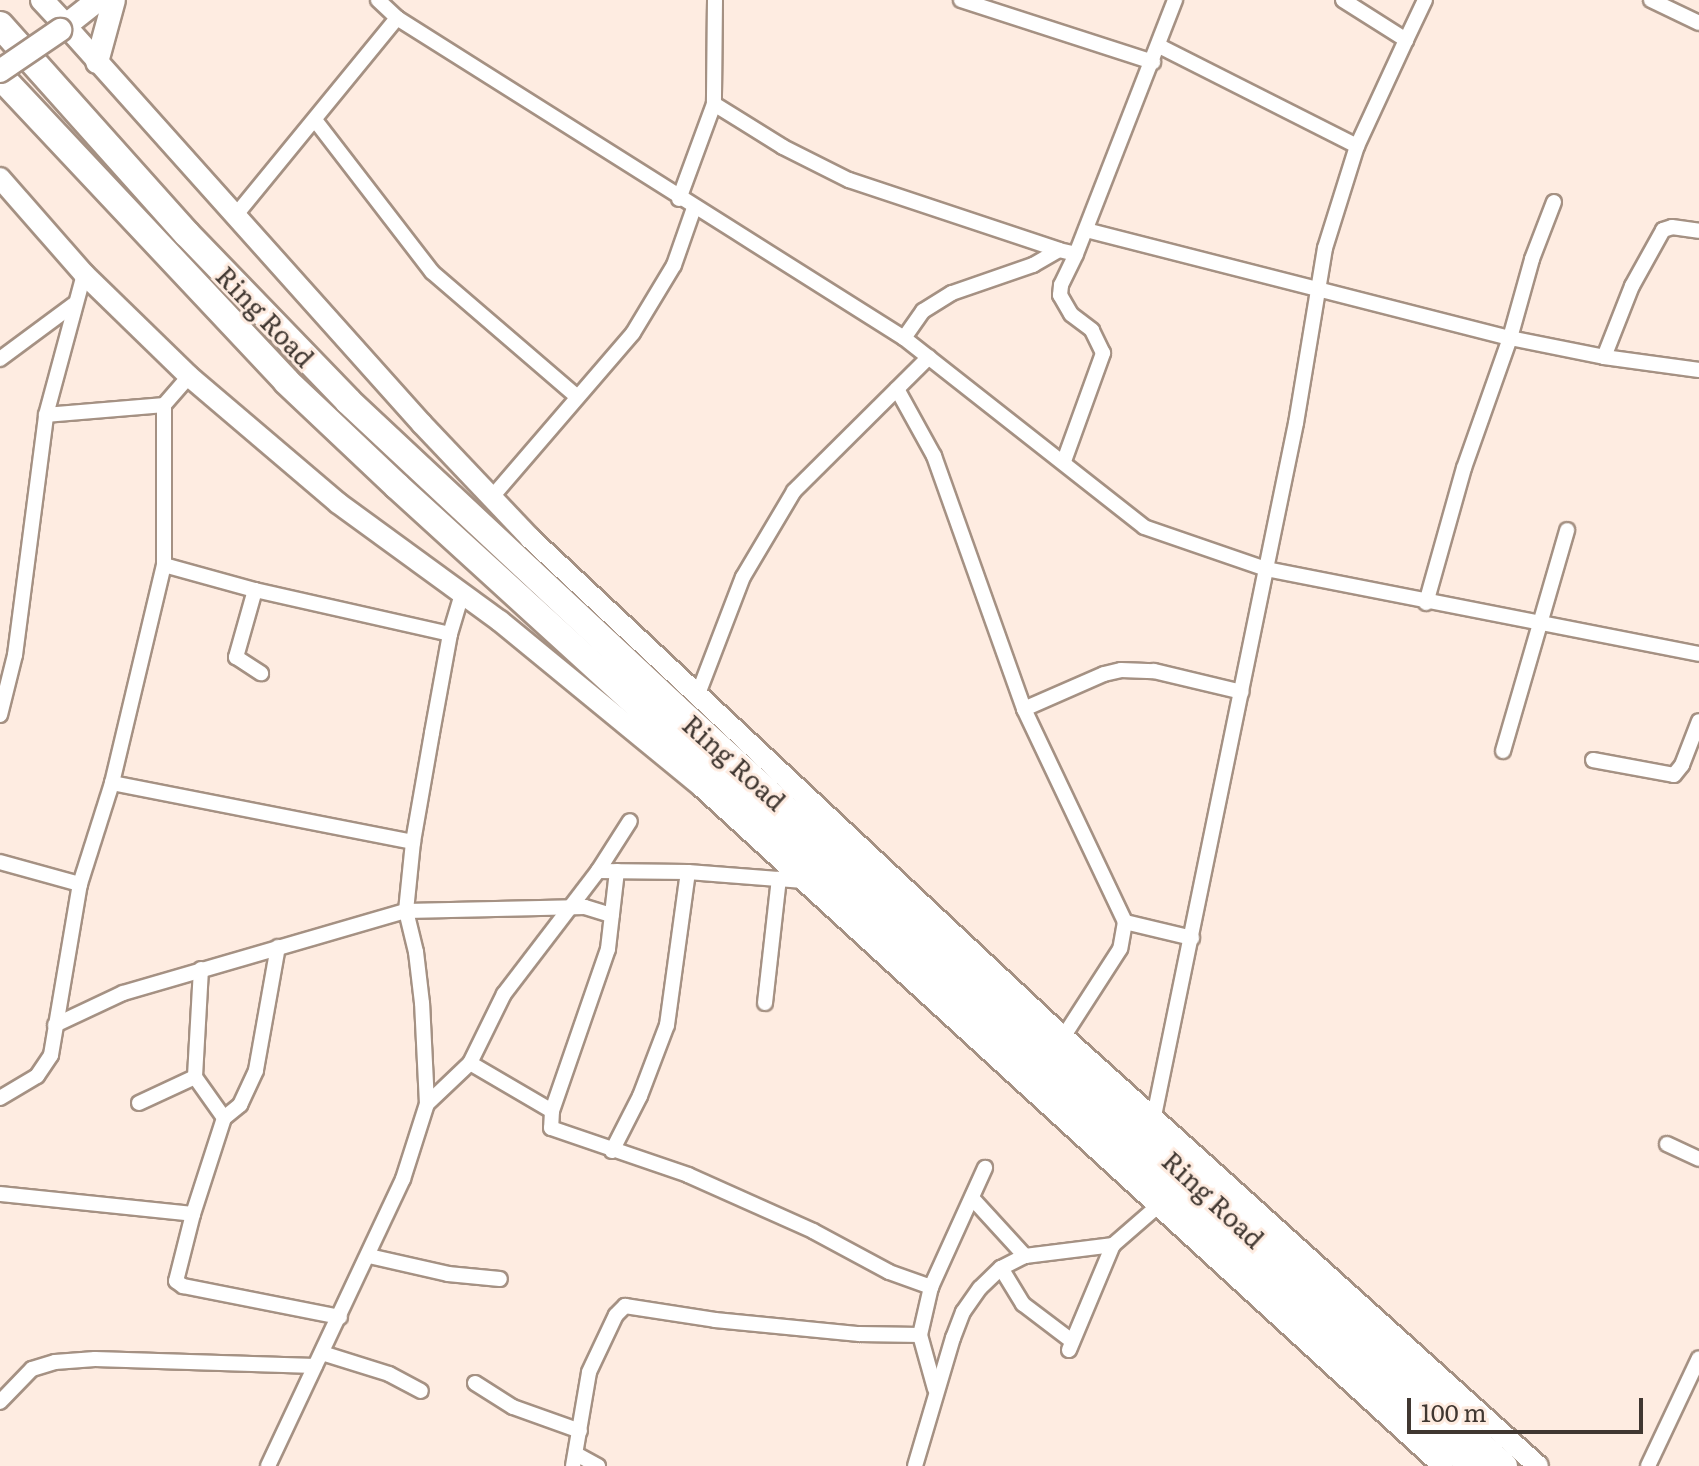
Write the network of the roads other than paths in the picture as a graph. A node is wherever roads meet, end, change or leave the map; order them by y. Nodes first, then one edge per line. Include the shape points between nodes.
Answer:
1 (98, 0) edge
2 (114, 0) edge
3 (378, 0) edge
4 (715, 0) edge
5 (961, 0) edge
6 (1175, 0) edge
7 (1343, 0) edge
8 (1425, 0) edge
9 (1651, 0) edge
10 (58, 15) edge
11 (397, 18) junction
12 (1698, 21) edge
13 (0, 25) edge
14 (1406, 40) junction
15 (1159, 46) junction
16 (0, 53) edge
17 (97, 62) junction
18 (1153, 62) junction
19 (0, 73) edge
20 (714, 104) junction
21 (315, 120) junction
22 (1357, 146) junction
23 (0, 178) edge
24 (679, 199) junction
25 (1554, 202) dead end
26 (694, 208) junction
27 (235, 216) junction
28 (1086, 230) junction
29 (1699, 231) edge
30 (1059, 250) junction
31 (1076, 254) junction
32 (84, 274) junction
33 (1319, 288) junction
34 (73, 305) junction
35 (904, 338) junction
36 (1510, 338) junction
37 (929, 357) junction
38 (1604, 357) junction
39 (0, 359) edge
40 (1699, 370) edge
41 (189, 376) junction
42 (897, 389) junction
43 (576, 396) junction
44 (164, 405) junction
45 (46, 415) junction
46 (1064, 461) junction
47 (492, 497) junction
48 (1567, 530) dead end
49 (164, 565) junction
50 (1266, 569) junction
51 (255, 590) junction
52 (462, 594) junction
53 (1426, 603) junction
54 (1539, 625) junction
55 (450, 634) junction
56 (1699, 654) edge
57 (261, 673) dead end
58 (1242, 692) junction
59 (698, 694) junction
60 (1024, 709) junction
61 (0, 715) edge
62 (1699, 721) edge
63 (1503, 751) dead end
64 (1593, 760) dead end
65 (112, 783) junction
66 (630, 821) dead end
67 (413, 842) junction
68 (0, 862) edge
69 (598, 871) junction
70 (617, 871) junction
71 (688, 872) junction
72 (779, 879) junction
73 (804, 881) junction
74 (80, 884) junction
75 (569, 908) junction
76 (406, 911) junction
77 (612, 915) junction
78 (1125, 922) junction
79 (1192, 938) junction
80 (278, 947) junction
81 (201, 969) junction
82 (765, 1003) dead end
83 (55, 1025) junction
84 (1064, 1036) junction
85 (470, 1063) junction
86 (195, 1077) junction
87 (0, 1098) edge
88 (139, 1103) dead end
89 (427, 1104) junction
90 (552, 1111) junction
91 (1154, 1116) junction
92 (224, 1118) junction
93 (1667, 1144) dead end
94 (612, 1151) junction
95 (1699, 1159) edge
96 (985, 1168) dead end
97 (0, 1194) edge
98 (972, 1198) junction
99 (1159, 1205) junction
100 (193, 1214) junction
101 (1113, 1245) junction
102 (369, 1256) junction
103 (1025, 1256) junction
104 (1001, 1268) junction
105 (500, 1279) dead end
106 (931, 1287) junction
107 (340, 1317) junction
108 (920, 1335) junction
109 (1699, 1358) edge
110 (318, 1360) junction
111 (475, 1383) dead end
112 (935, 1389) junction
113 (421, 1391) dead end
114 (0, 1402) edge
115 (580, 1431) junction
116 (576, 1460) edge
117 (268, 1466) edge
118 (598, 1466) edge
119 (915, 1466) edge
120 (1443, 1466) edge
121 (1472, 1466) edge
122 (1504, 1466) edge
123 (1538, 1466) edge
124 (1648, 1466) edge

1 - 10 main road
2 - 17 main road
3 - 11 street
4 - 20 street
5 - 18 street
6 - 15 street
7 - 14 street
8 - 14 street
9 - 12 street
10 - 16 main road
10 - 17 street
10 - 19 main road, bridge
11 - 21 street
11 - 24 street
13 - 122 highway, Ring Road via 187,234 348,401
14 - 22 street
15 - 18 street
15 - 22 street
17 - 27 street
18 - 28 street
19 - 121 highway, Ring Road via 286,381
20 - 24 street
20 - 30 street via 849,180
21 - 27 street
21 - 43 street via 432,272
22 - 33 street via 1325,248
23 - 32 street
24 - 26 street
25 - 36 street
26 - 35 street
26 - 43 street via 674,265 647,312
27 - 47 street
28 - 31 street
28 - 33 street
29 - 38 street via 1663,230 1632,286
30 - 31 street
30 - 35 street via 933,303
31 - 46 street via 1060,295 1071,314 1092,330 1103,353
32 - 34 street
32 - 41 street
33 - 36 street
33 - 50 street
34 - 39 street
34 - 45 street
35 - 37 street
36 - 38 street
36 - 53 street via 1464,468
37 - 42 street
37 - 46 street
38 - 40 street
41 - 44 street
41 - 52 street via 338,503
42 - 59 street via 794,491 743,577
42 - 60 street via 934,456
43 - 47 street
44 - 45 street
44 - 49 street
45 - 61 street via 15,655
46 - 50 street via 1144,527
47 - 59 street
48 - 54 street
49 - 51 street
49 - 65 street
50 - 53 street
50 - 58 street
51 - 55 street
51 - 57 street via 236,657
52 - 55 street
52 - 73 street via 702,787
53 - 54 street
54 - 56 street
54 - 63 street
55 - 67 street
58 - 60 street via 1154,671 1121,670
58 - 79 street
59 - 84 street
60 - 78 street
62 - 64 street via 1674,775
65 - 67 street
65 - 74 street
66 - 69 street
67 - 76 street
68 - 74 street
69 - 70 street
69 - 75 street
70 - 71 street
70 - 77 street
71 - 72 street
71 - 94 street via 667,1025
72 - 73 street
72 - 82 street
73 - 99 street
74 - 83 street
75 - 76 street
75 - 77 street
75 - 85 street via 504,994
76 - 80 street
76 - 89 street via 422,1003
77 - 90 street via 608,949
78 - 79 street
78 - 84 street via 1120,949
79 - 91 street
80 - 81 street
80 - 92 street via 256,1070 240,1105
81 - 83 street via 123,993
81 - 86 street
83 - 87 street via 45,1067
84 - 91 street
85 - 89 street
85 - 90 street
86 - 88 street
86 - 92 street
89 - 102 street via 403,1179
90 - 94 street via 551,1128
91 - 123 street
92 - 100 street
93 - 95 street
94 - 106 street via 750,1201 889,1272
96 - 98 street
97 - 100 street
98 - 103 street
98 - 106 street
99 - 101 street
99 - 120 street
100 - 107 street via 176,1281 183,1286
101 - 103 street
101 - 104 street via 1070,1346 1023,1304
102 - 105 street via 448,1274
102 - 107 street
103 - 104 street
104 - 112 street via 963,1312
106 - 108 street
107 - 110 street
108 - 112 street
108 - 115 street via 715,1320 625,1306 589,1372
109 - 124 street
110 - 113 street via 389,1374
110 - 114 street via 55,1362 32,1369
110 - 117 street
111 - 115 street via 513,1407
112 - 119 street
115 - 116 street
116 - 118 street

